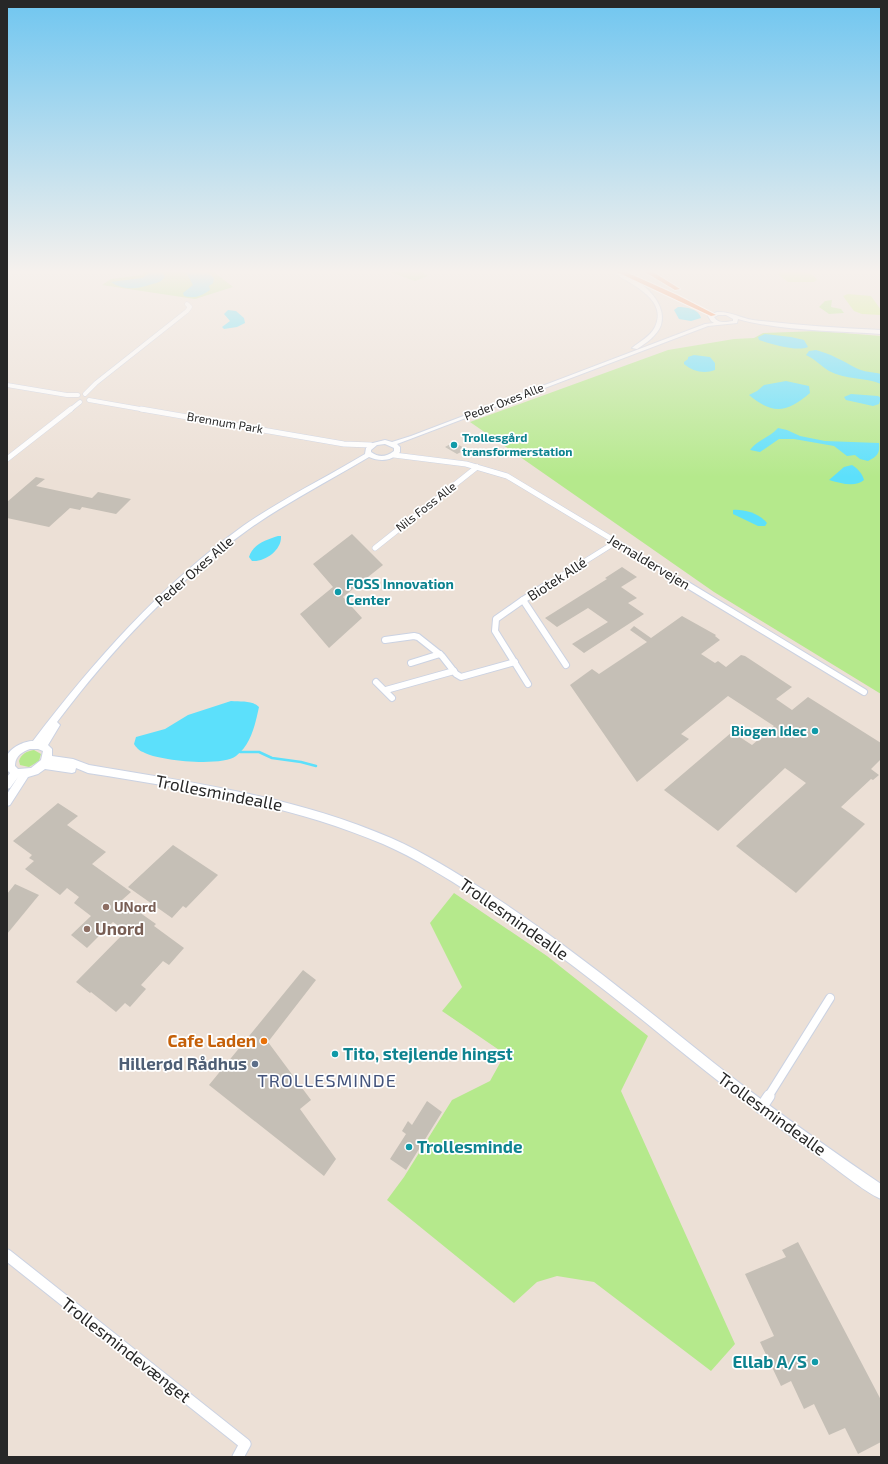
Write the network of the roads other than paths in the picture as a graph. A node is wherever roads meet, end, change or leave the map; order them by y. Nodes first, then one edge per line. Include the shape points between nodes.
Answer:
1 (151, 340) edge
2 (646, 340) edge
3 (667, 340) edge
4 (7, 385) edge
5 (530, 392) junction
6 (89, 396) junction
7 (77, 399) junction
8 (395, 449) junction
9 (369, 450) junction
10 (375, 458) junction
11 (7, 460) edge
12 (477, 467) junction
13 (345, 469) junction
14 (616, 542) junction
15 (376, 548) dead end
16 (523, 600) junction
17 (385, 640) dead end
18 (440, 654) junction
19 (515, 662) junction
20 (411, 663) dead end
21 (566, 665) dead end
22 (454, 671) junction
23 (376, 682) dead end
24 (528, 684) dead end
25 (386, 690) junction
26 (864, 692) dead end
27 (392, 698) dead end
28 (39, 746) junction
29 (45, 762) junction
30 (20, 773) junction
31 (7, 785) edge
32 (7, 802) edge
33 (830, 998) dead end
34 (760, 1108) junction
35 (881, 1192) edge
36 (7, 1255) edge
37 (238, 1457) edge

1 - 6 street via 104,378
2 - 5 street via 631,350
3 - 5 street, Peder Oxes Alle
4 - 7 street
5 - 8 street, Peder Oxes Alle via 413,437
6 - 7 street
6 - 7 street
6 - 9 street, Brennum Park via 106,402
7 - 11 street via 65,413
8 - 9 street via 381,442
8 - 10 street, Peder Oxes Alle via 386,458
8 - 12 street, Jernaldervejen via 425,458
9 - 10 street
9 - 13 street, Peder Oxes Alle
10 - 13 street, Peder Oxes Alle
12 - 14 street, Jernaldervejen via 506,476
12 - 15 street, Nils Foss Alle
13 - 28 street, Peder Oxes Alle via 246,527 157,602 124,635 67,703
14 - 16 street, Biotek Allé
14 - 26 street, Jernaldervejen
16 - 19 street via 500,615 495,624 495,631
16 - 21 street, Biotek Allé
17 - 18 street via 418,637
18 - 20 street
18 - 22 street
19 - 22 street via 463,677
19 - 24 street
22 - 25 street
23 - 25 street via 378,687
25 - 27 street
28 - 29 street via 48,754
28 - 30 street via 24,747 11,758 10,767
29 - 30 street via 38,769
29 - 34 street, Trollesmindealle via 68,769 88,768 278,804 342,823 389,842 448,874 507,911 662,1027
30 - 31 street
30 - 32 street
33 - 34 street
34 - 35 street, Trollesmindealle
36 - 37 street, Trollesmindevænget via 245,1444

